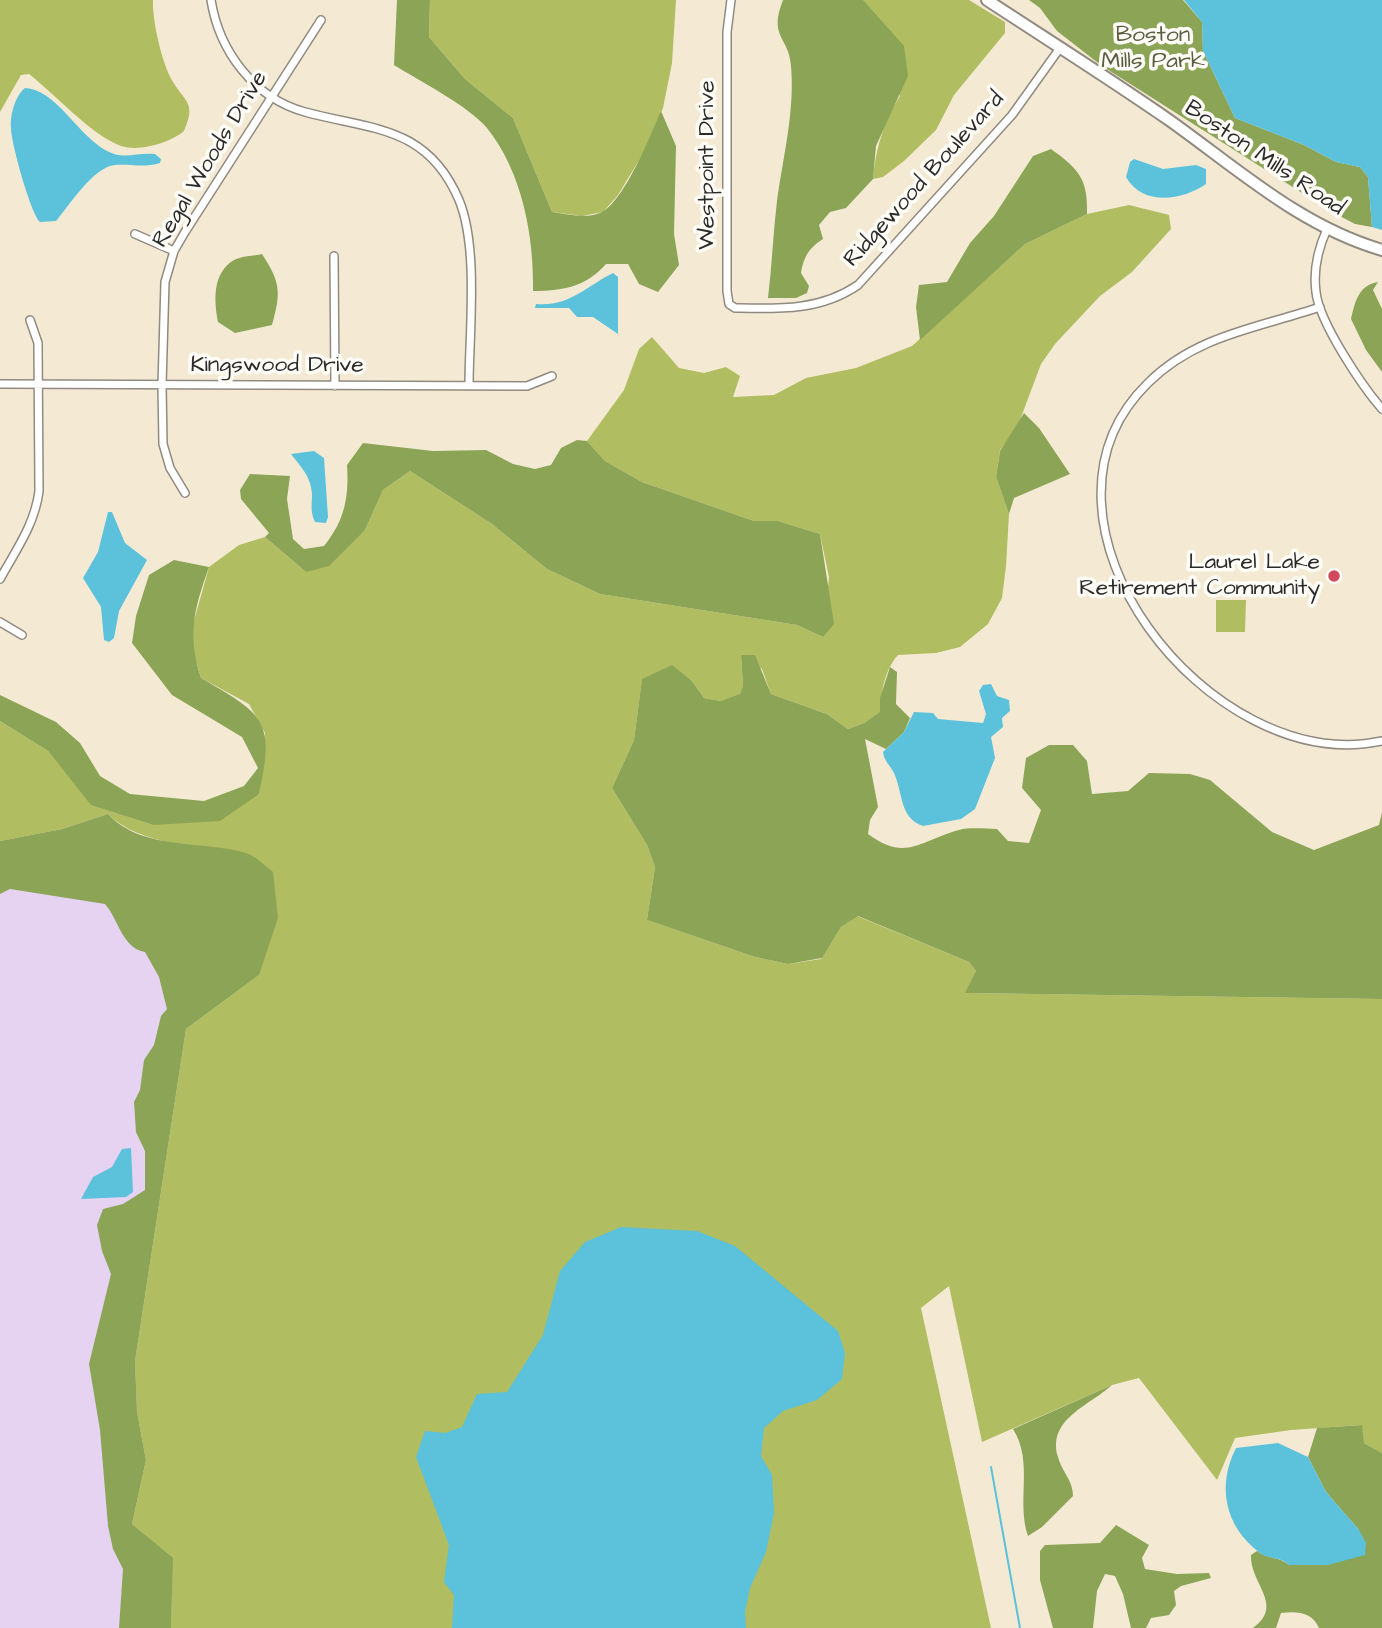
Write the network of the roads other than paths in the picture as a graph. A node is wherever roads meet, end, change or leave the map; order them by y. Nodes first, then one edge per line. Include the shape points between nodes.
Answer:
1 (211, 0) edge
2 (732, 0) edge
3 (987, 0) edge
4 (321, 20) dead end
5 (1060, 48) junction
6 (271, 97) junction
7 (1327, 229) junction
8 (135, 234) dead end
9 (1378, 248) edge
10 (174, 251) junction
11 (334, 256) dead end
12 (1320, 307) junction
13 (754, 309) joint
14 (30, 320) dead end
15 (552, 376) dead end
16 (0, 384) edge
17 (39, 384) junction
18 (162, 385) junction
19 (335, 386) junction
20 (469, 386) junction
21 (1382, 409) edge
22 (185, 493) dead end
23 (0, 579) edge
24 (0, 622) edge
25 (22, 635) dead end
26 (1382, 741) edge

1 - 6 street via 217,28 232,59
2 - 13 street, Westpoint Drive via 727,32 727,299 735,308
3 - 5 street, Boston Mills Road
4 - 6 street, Regal Woods Drive
5 - 7 street, Boston Mills Road
5 - 13 street, Ridgewood Boulevard via 1012,115 867,277 820,304
6 - 10 street, Regal Woods Drive
6 - 20 street via 303,112 387,129 417,147 445,176 459,200 469,243
7 - 9 street, Boston Mills Road
7 - 12 street via 1316,261
8 - 10 street
10 - 18 street, Regal Woods Drive via 163,299
11 - 19 street
12 - 21 street via 1348,361
12 - 26 street via 1200,344 1146,385 1110,441 1102,478 1103,509 1112,553 1138,614 1167,655 1198,684 1234,711 1288,734 1336,745
14 - 17 street via 38,343
15 - 20 street, Kingswood Drive via 527,386
16 - 17 street, Kingswood Drive
17 - 18 street, Kingswood Drive
17 - 23 street via 37,510
18 - 19 street, Kingswood Drive
18 - 22 street, Regal Woods Drive via 166,456
19 - 20 street, Kingswood Drive
24 - 25 street

